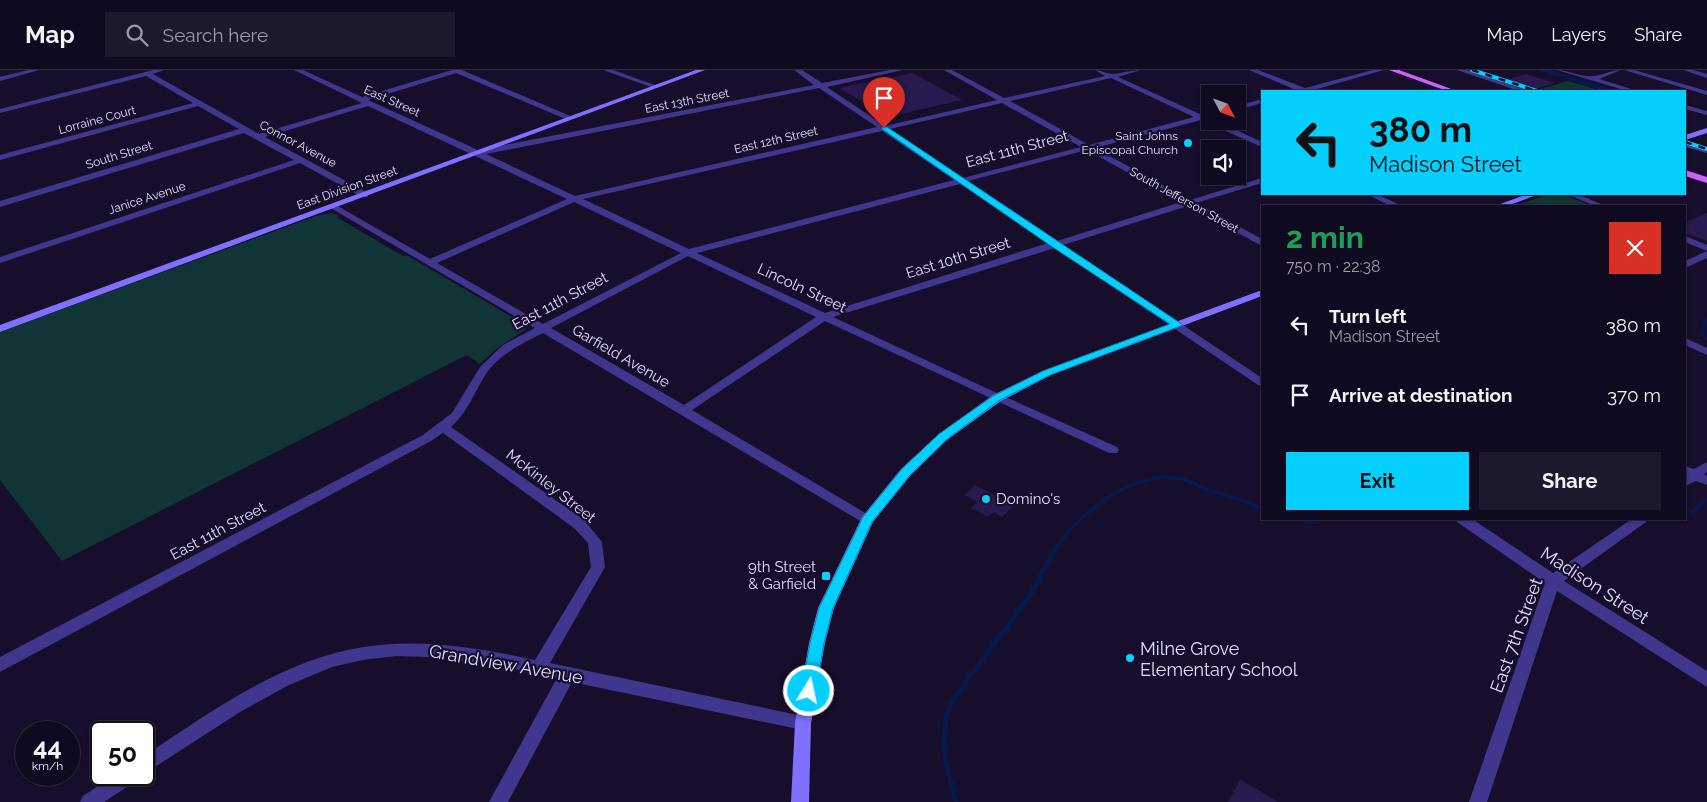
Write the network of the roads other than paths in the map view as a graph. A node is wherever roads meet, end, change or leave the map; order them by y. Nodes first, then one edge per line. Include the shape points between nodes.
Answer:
1 (36, 70) edge
2 (161, 70) edge
3 (297, 70) edge
4 (458, 70) edge
5 (606, 70) edge
6 (702, 70) edge
7 (797, 70) edge
8 (900, 70) edge
9 (947, 70) edge
10 (1098, 70) edge
11 (1138, 70) edge
12 (1252, 70) edge
13 (1381, 70) edge
14 (1392, 70) edge
15 (1460, 70) edge
16 (1560, 70) edge
17 (1618, 70) edge
18 (1627, 70) edge
19 (1686, 70) edge
20 (148, 74) junction
21 (1111, 76) junction
22 (1707, 76) edge
23 (0, 79) edge
24 (1592, 79) junction
25 (822, 86) junction
26 (656, 87) junction
27 (1302, 90) edge
28 (1308, 90) edge
29 (1450, 90) edge
30 (1522, 90) edge
31 (1630, 90) edge
32 (1707, 93) edge
33 (361, 100) junction
34 (1002, 100) junction
35 (1261, 101) edge
36 (201, 103) junction
37 (369, 103) junction
38 (1246, 106) edge
39 (1686, 107) edge
40 (9, 109) junction
41 (0, 111) edge
42 (1707, 113) edge
43 (1201, 114) edge
44 (21, 116) dead end
45 (1201, 117) edge
46 (571, 118) junction
47 (884, 128) junction
48 (245, 130) junction
49 (1233, 130) edge
50 (1704, 131) edge
51 (258, 137) junction
52 (1686, 138) edge
53 (1261, 144) edge
54 (1686, 144) edge
55 (1088, 147) junction
56 (1707, 151) edge
57 (478, 153) junction
58 (0, 158) edge
59 (301, 160) junction
60 (1686, 172) edge
61 (1261, 180) edge
62 (1707, 180) edge
63 (960, 181) junction
64 (365, 195) junction
65 (1372, 195) edge
66 (1532, 195) edge
67 (1573, 195) edge
68 (572, 199) junction
69 (1189, 202) junction
70 (0, 204) edge
71 (1396, 205) edge
72 (1503, 205) edge
73 (1599, 205) edge
74 (333, 207) junction
75 (1686, 239) edge
76 (1261, 242) edge
77 (1054, 244) junction
78 (1707, 248) edge
79 (687, 253) junction
80 (1707, 254) edge
81 (0, 260) edge
82 (429, 263) junction
83 (1686, 264) edge
84 (1261, 293) edge
85 (824, 316) junction
86 (1178, 325) junction
87 (543, 328) junction
88 (0, 329) edge
89 (1686, 342) edge
90 (1707, 352) edge
91 (1261, 382) edge
92 (997, 398) junction
93 (684, 410) junction
94 (443, 427) junction
95 (1113, 450) dead end
96 (1707, 466) edge
97 (1688, 475) edge
98 (1707, 482) edge
99 (867, 520) junction
100 (1463, 520) edge
101 (1640, 520) edge
102 (1553, 581) junction
103 (0, 665) edge
104 (539, 667) junction
105 (568, 674) junction
106 (1707, 680) edge
107 (803, 723) junction
108 (155, 759) edge
109 (113, 786) edge
110 (89, 802) edge
111 (498, 802) edge
112 (800, 802) edge
113 (1478, 802) edge

1 - 23 street
2 - 20 street
3 - 33 street, East Street
4 - 33 street
4 - 46 street
5 - 26 street
6 - 26 street, East Division Street
7 - 25 street
8 - 25 street, East 13th Street
9 - 34 street, South Jefferson Street
10 - 21 street
11 - 21 street, East 12th Street
12 - 27 street
13 - 28 street
14 - 29 main road
15 - 30 street
16 - 24 street
17 - 24 street
18 - 32 street
19 - 22 street
20 - 36 street, Connor Avenue
20 - 40 street
21 - 34 street, East 12th Street
21 - 43 street
24 - 31 street
25 - 47 street
25 - 57 street, East 13th Street
26 - 46 street, East Division Street
33 - 37 street, East Street
34 - 47 street, East 12th Street
34 - 55 street, South Jefferson Street
35 - 38 street
36 - 48 street, Connor Avenue
36 - 58 street, Lorraine Court
37 - 51 street
37 - 57 street, East Street
39 - 42 street
40 - 41 street
40 - 44 street
45 - 55 street, East 11th Street
46 - 57 street, East Division Street
47 - 63 street
47 - 68 street, East 12th Street
48 - 51 street, Connor Avenue
48 - 70 street, South Street
49 - 53 street
50 - 52 street
51 - 59 street, Connor Avenue
54 - 56 street
55 - 63 street, East 11th Street
55 - 69 street, South Jefferson Street
57 - 64 street, East Division Street
57 - 68 street, Lincoln Street
59 - 64 street, Connor Avenue
59 - 81 street, Janice Avenue
60 - 62 main road
61 - 69 street, East 10th Street
63 - 77 street
63 - 79 street, East 11th Street
64 - 74 street, East Division Street
65 - 71 street
66 - 72 street
67 - 73 street
68 - 79 street, Lincoln Street
68 - 82 street, East 12th Street
69 - 76 street, South Jefferson Street
69 - 77 street, East 10th Street
74 - 82 street, Garfield Avenue
74 - 88 street, East Division Street
75 - 78 street
77 - 85 street, East 10th Street
77 - 86 street
79 - 85 street, Lincoln Street
79 - 87 street, East 11th Street
80 - 83 street
82 - 87 street, Garfield Avenue
84 - 86 street
85 - 92 street, Lincoln Street
85 - 93 street, East 10th Street
86 - 91 street
86 - 92 street via 1047,373
87 - 93 street, Garfield Avenue
87 - 94 street, East 11th Street via 496,356 456,414
89 - 90 street
92 - 95 street, Lincoln Street
92 - 99 street via 943,437 906,472
93 - 99 street, Garfield Avenue
94 - 103 street, East 11th Street
94 - 104 street, McKinley Street via 579,524 595,542 598,567
96 - 97 street
97 - 98 street
99 - 107 street via 826,608
100 - 102 street, Madison Street
101 - 102 street, East 7th Street
102 - 106 street, Madison Street
102 - 113 street, East 7th Street
104 - 105 street, Grandview Avenue
104 - 108 street, Grandview Avenue via 432,649 377,650 331,661 284,681 232,708
105 - 107 street, Grandview Avenue
105 - 111 street
107 - 112 street
109 - 110 street

